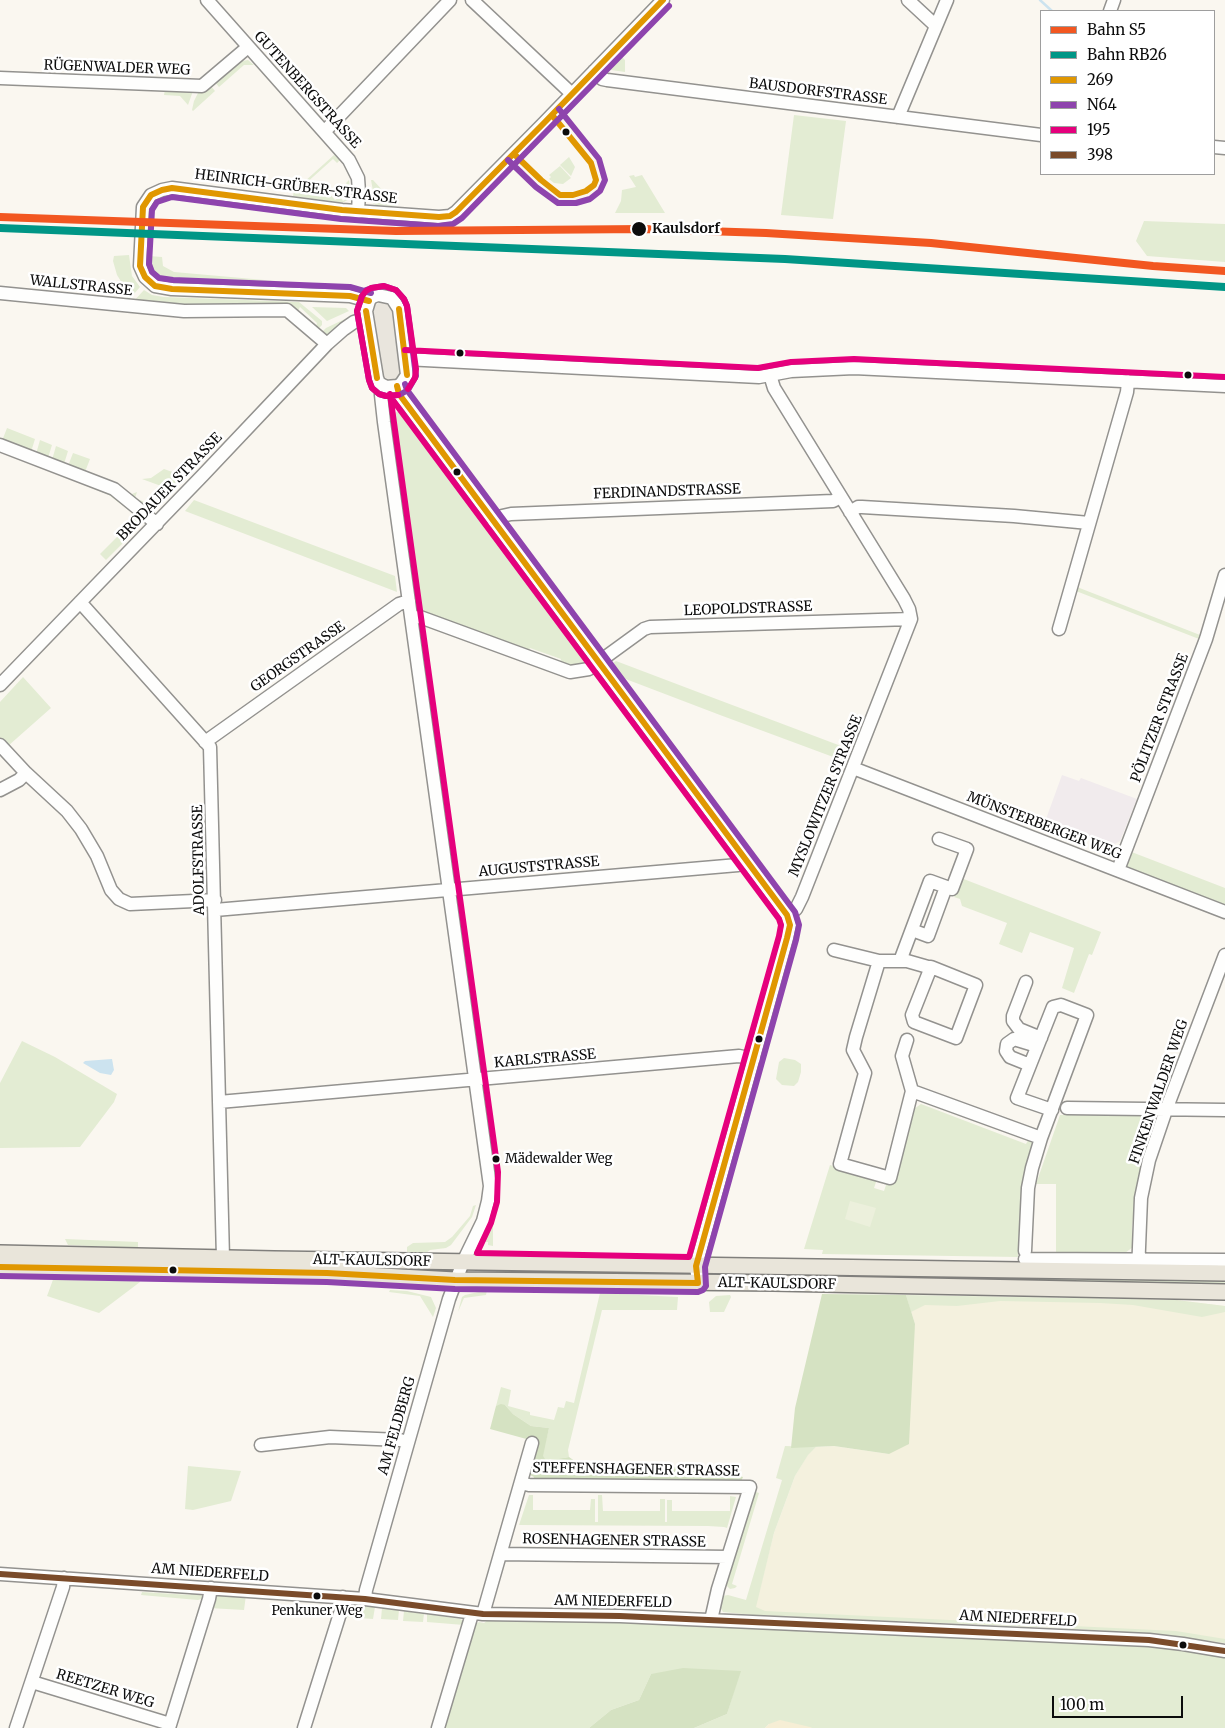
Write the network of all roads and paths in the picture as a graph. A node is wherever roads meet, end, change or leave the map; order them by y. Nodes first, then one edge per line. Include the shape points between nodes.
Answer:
1 (207, 0) edge
2 (450, 0) edge
3 (472, 0) edge
4 (663, 0) edge
5 (908, 0) edge
6 (947, 0) edge
7 (936, 26) junction
8 (248, 47) junction
9 (594, 71) junction
10 (0, 78) edge
11 (572, 94) junction
12 (898, 117) junction
13 (325, 130) junction
14 (1040, 135) edge
15 (358, 212) junction
16 (0, 293) edge
17 (369, 301) junction
18 (367, 318) junction
19 (327, 344) junction
20 (405, 359) junction
21 (770, 375) junction
22 (1128, 381) junction
23 (383, 386) junction
24 (397, 386) junction
25 (1225, 386) edge
26 (0, 444) edge
27 (841, 497) junction
28 (850, 512) junction
29 (494, 522) junction
30 (1089, 523) junction
31 (157, 524) junction
32 (1225, 575) edge
33 (409, 601) junction
34 (80, 602) junction
35 (412, 618) junction
36 (910, 619) junction
37 (1059, 629) dead end
38 (599, 663) junction
39 (0, 684) edge
40 (205, 742) junction
41 (0, 745) edge
42 (853, 768) junction
43 (26, 773) junction
44 (0, 790) edge
45 (939, 839) dead end
46 (745, 860) junction
47 (1118, 870) junction
48 (449, 890) junction
49 (215, 905) junction
50 (1225, 912) edge
51 (787, 915) junction
52 (834, 950) dead end
53 (1225, 955) edge
54 (879, 961) junction
55 (900, 961) junction
56 (930, 967) junction
57 (1026, 982) dead end
58 (914, 1022) junction
59 (1039, 1042) junction
60 (754, 1058) junction
61 (1030, 1065) junction
62 (476, 1080) junction
63 (912, 1090) junction
64 (219, 1102) junction
65 (1067, 1108) dead end
66 (1052, 1110) junction
67 (1166, 1110) junction
68 (1225, 1110) edge
69 (1041, 1138) junction
70 (0, 1253) edge
71 (222, 1258) junction
72 (1225, 1260) edge
73 (463, 1262) junction
74 (0, 1266) edge
75 (696, 1266) junction
76 (1138, 1266) junction
77 (1225, 1273) edge
78 (455, 1280) junction
79 (698, 1283) junction
80 (1225, 1292) edge
81 (408, 1442) junction
82 (532, 1443) dead end
83 (261, 1445) dead end
84 (522, 1483) junction
85 (500, 1554) junction
86 (728, 1557) junction
87 (0, 1574) edge
88 (64, 1578) junction
89 (211, 1588) junction
90 (343, 1597) junction
91 (365, 1599) junction
92 (478, 1614) junction
93 (711, 1620) junction
94 (1225, 1651) edge
95 (32, 1682) junction
96 (170, 1726) edge
97 (16, 1728) edge
98 (304, 1728) edge
99 (438, 1728) edge

1 - 8 street, GUTENBERGSTRASSE
2 - 13 street
3 - 11 street
4 - 9 street, HEINRICH-GRÜBER-STRASSE
5 - 7 street
6 - 7 street
7 - 12 street
8 - 10 street, RÜGENWALDER WEG via 202,86
8 - 13 street, GUTENBERGSTRASSE
9 - 11 street, HEINRICH-GRÜBER-STRASSE
9 - 12 street, BAUSDORFSTRASSE via 607,80
11 - 15 street, HEINRICH-GRÜBER-STRASSE via 450,216
12 - 14 street, BAUSDORFSTRASSE
13 - 15 street, GUTENBERGSTRASSE via 346,155 358,178
15 - 17 street, HEINRICH-GRÜBER-STRASSE via 172,188 162,190 151,195 143,207 140,266 151,284 161,288 350,296
16 - 19 street, WALLSTRASSE via 184,311 286,310
17 - 18 street
17 - 20 street via 374,296 383,295 397,304
18 - 19 street, BRODAUER STRASSE via 352,323
18 - 23 street via 377,378
19 - 31 street, BRODAUER STRASSE
20 - 21 street via 759,378
20 - 24 street via 406,375
21 - 22 street via 854,368
21 - 27 street via 774,388
22 - 25 street
22 - 30 street
23 - 24 street
23 - 33 street via 384,422
24 - 29 street
26 - 31 street via 114,489
27 - 28 street
27 - 29 street, FERDINANDSTRASSE via 834,501 511,514
28 - 30 street via 862,507
28 - 36 street via 904,599
29 - 38 street
30 - 37 street
31 - 34 street, BRODAUER STRASSE
32 - 47 street, PÖLITZER STRASSE via 1206,639
33 - 35 street
33 - 40 street, GEORGSTRASSE via 399,604
34 - 39 street, BRODAUER STRASSE
34 - 40 street, ADOLFSTRASSE
35 - 38 street via 420,617 570,672 589,669
35 - 48 street
36 - 38 street, LEOPOLDSTRASSE via 650,627
36 - 42 street, MYSLOWITZER STRASSE
38 - 46 street
40 - 49 street, ADOLFSTRASSE via 210,747
41 - 43 street, AUGUSTSTRASSE
42 - 47 street, MÜNSTERBERGER WEG
42 - 51 street, MYSLOWITZER STRASSE via 799,905
43 - 44 street
43 - 49 street, AUGUSTSTRASSE via 82,829 111,890 119,899 130,904
45 - 55 street via 966,849 952,889 930,881
46 - 48 street, AUGUSTSTRASSE via 738,865
46 - 51 street
47 - 50 street, MÜNSTERBERGER WEG
48 - 49 street, AUGUSTSTRASSE
48 - 62 street
49 - 64 street, ADOLFSTRASSE
51 - 60 street via 790,925
52 - 54 street
53 - 67 street, FINKENWALDER WEG
54 - 55 street
54 - 63 street via 853,1050 865,1073 840,1164 890,1178
55 - 56 street
56 - 58 street via 912,1016
56 - 58 street via 976,984 956,1038
57 - 59 street via 1013,1022
58 - 63 street via 902,1056
59 - 61 street
59 - 61 street via 1017,1038 1006,1045 1010,1057
59 - 66 street via 1052,1008 1061,1005 1087,1015
60 - 62 street, KARLSTRASSE via 739,1056
60 - 75 street
61 - 66 street via 1017,1098
62 - 64 street, KARLSTRASSE
62 - 73 street via 490,1186 483,1221
63 - 69 street
64 - 71 street, ADOLFSTRASSE
65 - 67 street
66 - 69 street
67 - 68 street
67 - 76 street, FINKENWALDER WEG via 1149,1160 1141,1198
69 - 76 street, ALT-KAULSDORF via 1028,1188 1025,1255
70 - 71 main road, ALT-KAULSDORF
71 - 73 main road, ALT-KAULSDORF
72 - 76 street, ALT-KAULSDORF
73 - 75 main road, ALT-KAULSDORF
73 - 78 street, AM FELDBERG
74 - 78 main road, ALT-KAULSDORF
75 - 76 main road, ALT-KAULSDORF
75 - 79 street
76 - 77 main road, ALT-KAULSDORF
78 - 79 main road, ALT-KAULSDORF
78 - 81 street, AM FELDBERG
79 - 80 main road, ALT-KAULSDORF
81 - 83 street via 330,1437
81 - 91 street, AM FELDBERG
82 - 84 street, STEFFENSHAGENER STRASSE
84 - 85 street, STEFFENSHAGENER STRASSE
84 - 86 street, STEFFENSHAGENER STRASSE via 750,1487
85 - 86 street, ROSENHAGENER STRASSE
85 - 92 street, STEFFENSHAGENER STRASSE
86 - 93 street
87 - 88 street, AM NIEDERFELD
88 - 89 street, AM NIEDERFELD
88 - 95 street via 64,1587
89 - 90 street, AM NIEDERFELD
89 - 96 street
90 - 91 street, AM NIEDERFELD
90 - 98 street
91 - 92 street, AM NIEDERFELD
92 - 93 street, AM NIEDERFELD
92 - 99 street, STEFFENSHAGENER STRASSE
93 - 94 street, AM NIEDERFELD via 1149,1640
95 - 96 street, REETZER WEG
95 - 97 street

